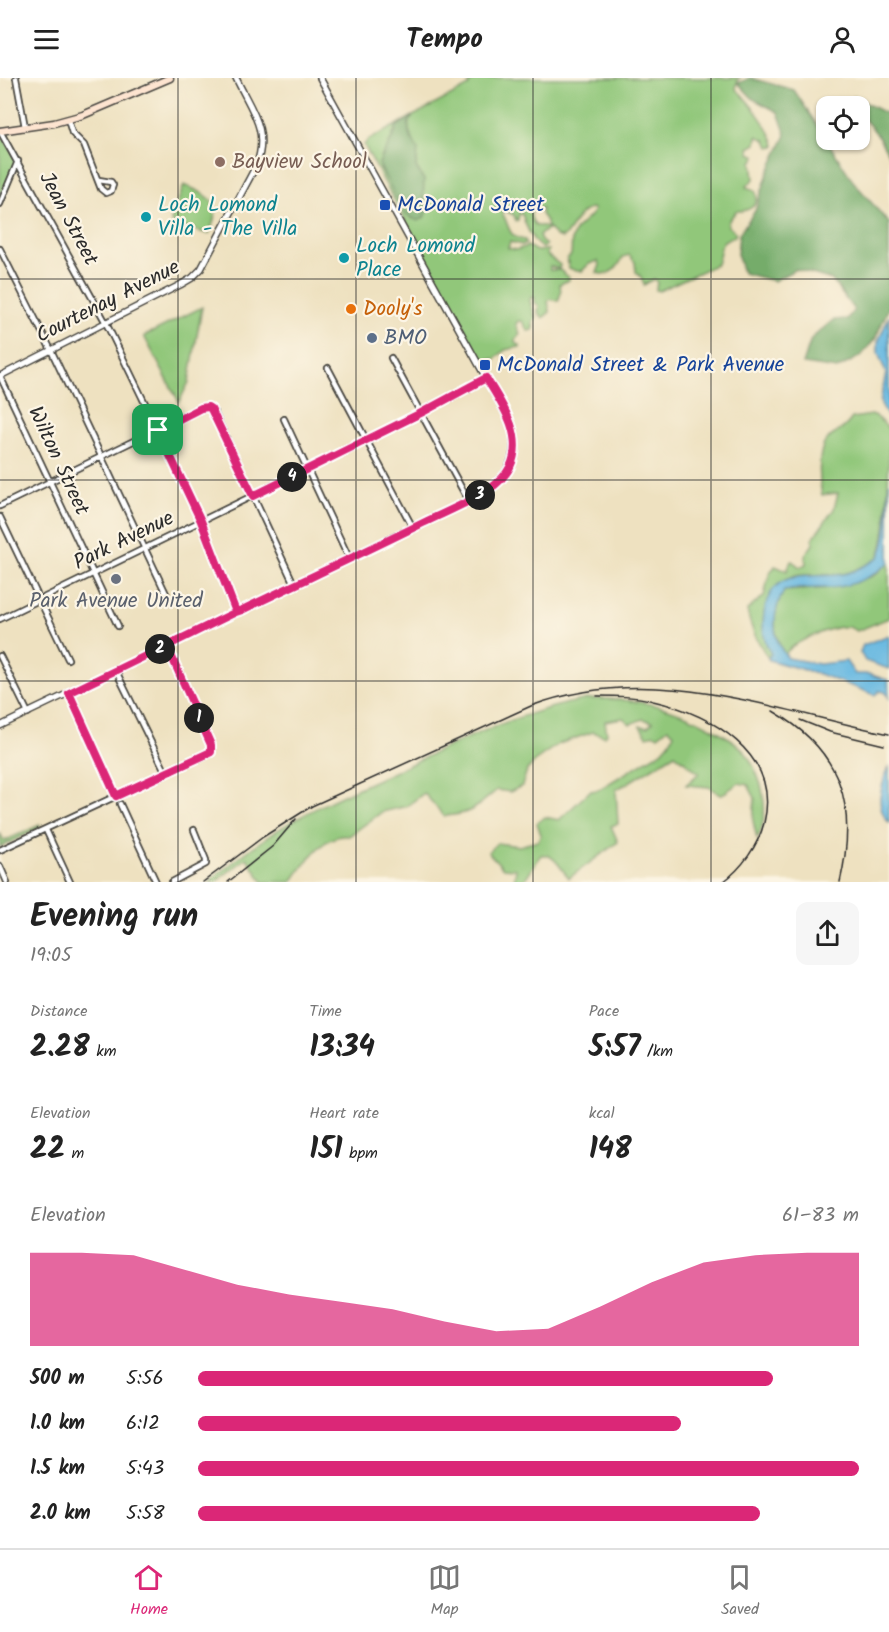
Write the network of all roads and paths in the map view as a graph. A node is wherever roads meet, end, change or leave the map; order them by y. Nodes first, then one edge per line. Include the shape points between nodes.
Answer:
1 (16, 78) edge
2 (170, 78) edge
3 (236, 78) edge
4 (320, 78) edge
5 (68, 120) junction
6 (26, 127) junction
7 (0, 131) edge
8 (18, 161) junction
9 (99, 180) dead end
10 (0, 204) edge
11 (0, 249) edge
12 (105, 323) junction
13 (51, 350) junction
14 (391, 358) dead end
15 (327, 368) dead end
16 (0, 376) edge
17 (486, 378) junction
18 (421, 413) junction
19 (284, 419) dead end
20 (158, 430) junction
21 (367, 440) junction
22 (102, 457) junction
23 (307, 469) junction
24 (50, 482) junction
25 (253, 496) junction
26 (468, 500) junction
27 (0, 506) edge
28 (0, 517) edge
29 (201, 521) junction
30 (414, 528) junction
31 (145, 549) junction
32 (349, 558) junction
33 (94, 574) junction
34 (294, 584) junction
35 (40, 599) junction
36 (170, 602) dead end
37 (236, 612) junction
38 (0, 619) edge
39 (118, 626) dead end
40 (167, 646) junction
41 (0, 656) edge
42 (68, 658) dead end
43 (116, 670) junction
44 (69, 693) junction
45 (28, 713) junction
46 (0, 726) edge
47 (166, 773) junction
48 (116, 796) junction
49 (120, 804) dead end
50 (46, 830) junction
51 (194, 830) dead end
52 (0, 850) edge
53 (0, 866) edge
54 (8, 882) edge
55 (70, 882) edge
56 (156, 882) edge
57 (172, 882) edge

1 - 6 street
2 - 5 main road
3 - 12 street, Courtenay Avenue via 262,138 256,166 196,274
4 - 17 street
5 - 6 main road
5 - 9 street
6 - 7 main road
7 - 8 street, Jean Street
8 - 10 street
8 - 12 street, Jean Street
11 - 13 street
12 - 13 street, Courtenay Avenue
12 - 20 street, Jean Street
13 - 16 street, Courtenay Avenue
13 - 22 street
14 - 18 street
15 - 21 street
16 - 24 street, Wilton Street
17 - 18 street, Park Avenue
17 - 26 street via 513,429 514,452 497,484
18 - 21 street, Park Avenue
18 - 26 street
19 - 23 street
20 - 22 street
20 - 25 street via 208,407 214,412
20 - 29 street, Jean Street
21 - 23 street, Park Avenue
21 - 30 street
22 - 24 street
22 - 31 street
23 - 25 street, Park Avenue
23 - 32 street
24 - 27 street
24 - 33 street, Wilton Street
25 - 29 street, Park Avenue
25 - 34 street
26 - 30 street
28 - 35 street
29 - 31 street, Park Avenue
29 - 37 street, Jean Street
30 - 32 street
31 - 33 street, Park Avenue
31 - 36 street
32 - 34 street
33 - 35 street, Park Avenue
33 - 39 street, Wilton Street
34 - 37 street
35 - 38 street, Park Avenue
35 - 42 street
37 - 40 street
40 - 43 street
40 - 47 street via 212,750
41 - 45 street
43 - 44 street
43 - 47 street
44 - 45 street
44 - 48 street
45 - 46 street
47 - 48 street
48 - 50 street
49 - 56 street
50 - 52 street
50 - 55 street
51 - 57 street via 206,864
53 - 54 street

